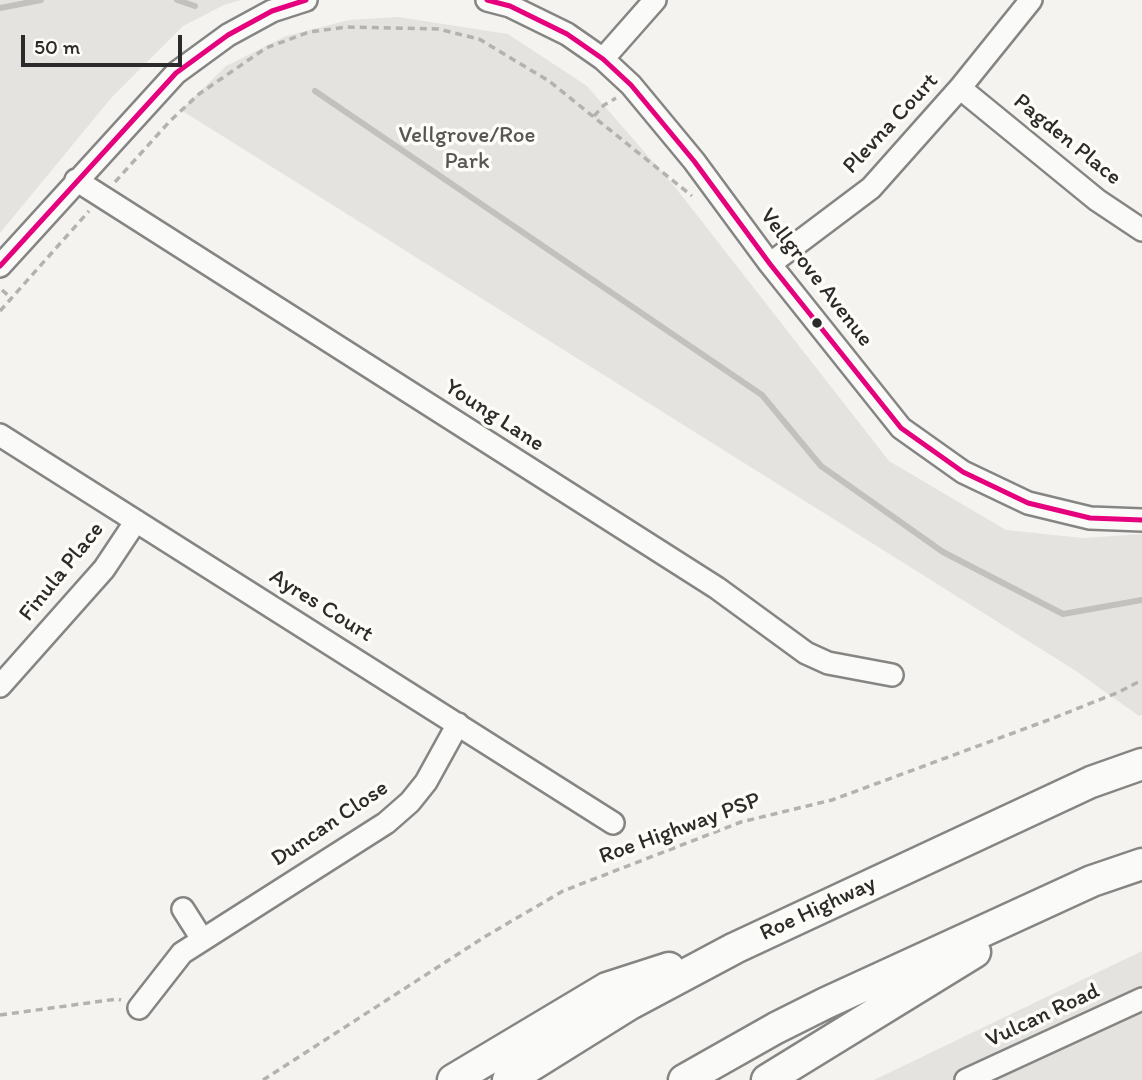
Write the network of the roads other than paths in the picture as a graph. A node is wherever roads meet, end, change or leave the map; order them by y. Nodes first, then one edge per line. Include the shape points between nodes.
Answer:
1 (306, 0) edge
2 (487, 0) edge
3 (655, 0) edge
4 (1031, 0) edge
5 (603, 59) junction
6 (961, 88) junction
7 (76, 180) junction
8 (1142, 230) edge
9 (770, 264) junction
10 (0, 266) edge
11 (0, 435) edge
12 (1142, 520) edge
13 (136, 521) junction
14 (892, 675) dead end
15 (0, 686) edge
16 (458, 724) junction
17 (1142, 764) edge
18 (613, 823) dead end
19 (1142, 864) edge
20 (1092, 881) junction
21 (183, 909) dead end
22 (202, 939) junction
23 (735, 947) junction
24 (1142, 999) edge
25 (139, 1008) road end
26 (453, 1080) edge
27 (508, 1080) edge
28 (684, 1080) edge
29 (767, 1080) edge
30 (966, 1080) edge

1 - 7 street via 272,11 228,35 176,74
2 - 5 street, Vellgrove Avenue via 555,28
3 - 5 street
4 - 6 street, Plevna Court
5 - 9 street, Vellgrove Avenue via 678,142
6 - 8 street, Pagden Place via 1097,200
6 - 9 street, Plevna Court via 871,188
7 - 10 street
7 - 14 street, Young Lane via 717,589 806,653 828,663
9 - 12 street, Vellgrove Avenue via 901,428 962,472 1028,503 1090,518
11 - 13 street, Ayres Court
13 - 15 street, Finula Place via 104,569
13 - 16 street, Ayres Court
16 - 18 street, Ayres Court
16 - 22 street, Duncan Close via 426,782 386,823
17 - 23 highway, Roe Highway via 1091,782
19 - 20 highway
20 - 28 highway via 826,1003
20 - 29 highway
21 - 22 street
22 - 25 street, Duncan Close via 182,953
23 - 26 highway via 607,988
23 - 27 highway, Roe Highway via 630,1004
24 - 30 street, Vulcan Road

